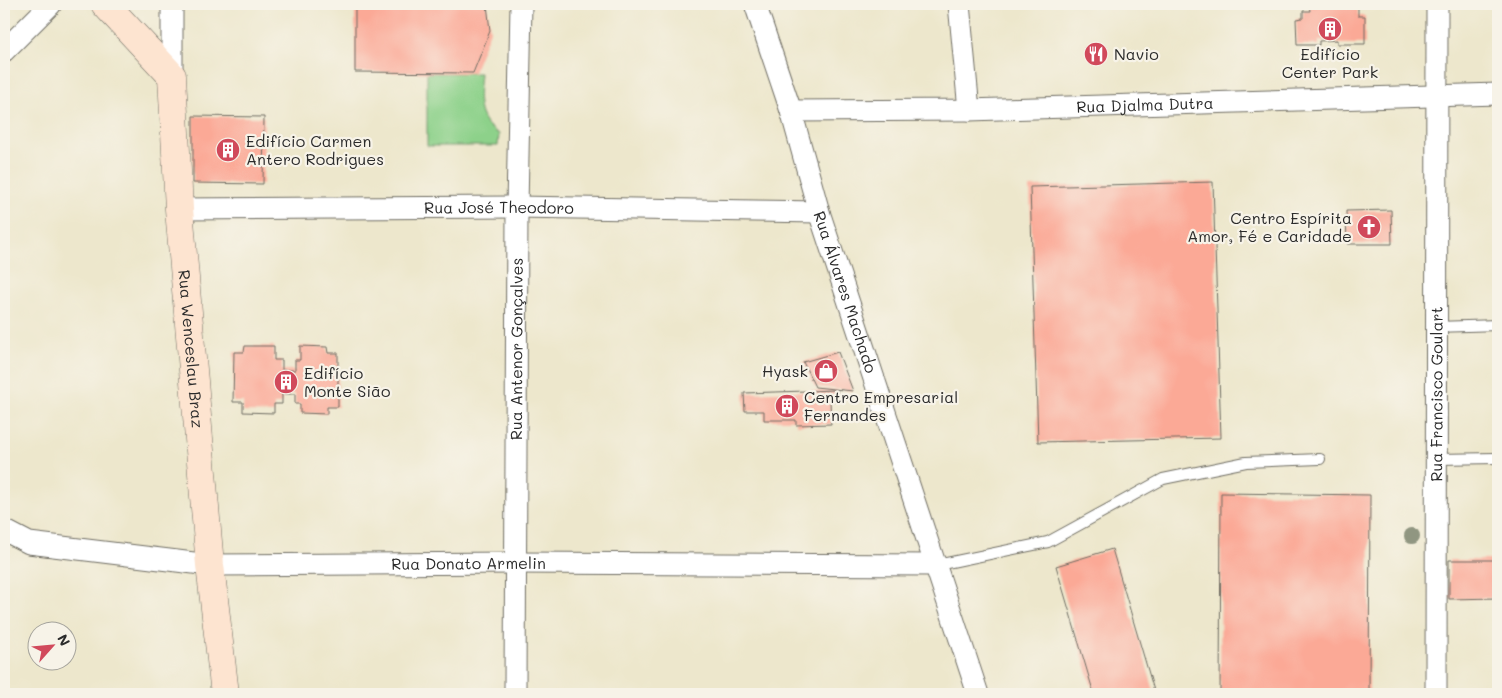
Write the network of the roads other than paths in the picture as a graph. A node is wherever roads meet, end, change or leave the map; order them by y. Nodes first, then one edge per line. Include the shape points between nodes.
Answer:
1 (51, 4) edge
2 (105, 4) edge
3 (172, 4) edge
4 (521, 4) edge
5 (755, 4) edge
6 (959, 4) edge
7 (1437, 4) edge
8 (4, 51) edge
9 (172, 76) junction
10 (1437, 94) junction
11 (1498, 94) edge
12 (969, 110) junction
13 (791, 111) junction
14 (517, 207) junction
15 (179, 209) junction
16 (819, 212) junction
17 (1498, 325) edge
18 (1436, 326) junction
19 (1498, 458) edge
20 (1320, 459) dead end
21 (1436, 459) junction
22 (4, 530) edge
23 (514, 562) junction
24 (210, 565) junction
25 (938, 565) junction
26 (225, 694) edge
27 (515, 694) edge
28 (978, 694) edge
29 (1436, 694) edge

1 - 8 street
2 - 9 street
3 - 9 street, Rua Wenceslau Braz
4 - 14 street, Rua Antenor Gonçalves
5 - 13 street, Rua Álvares Machado
6 - 12 street
7 - 10 street, Rua Francisco Goulart
9 - 15 street, Rua Wenceslau Braz
10 - 11 street, Rua Djalma Dutra
10 - 12 street, Rua Djalma Dutra
10 - 18 street, Rua Francisco Goulart
12 - 13 street, Rua Djalma Dutra
13 - 16 street, Rua Álvares Machado
14 - 15 street, Rua José Theodoro
14 - 16 street, Rua José Theodoro
14 - 23 street, Rua Antenor Gonçalves
15 - 24 street, Rua Wenceslau Braz
16 - 25 street, Rua Álvares Machado
17 - 18 lane
18 - 21 street, Rua Francisco Goulart
19 - 21 lane
20 - 25 lane via 1246,462 1163,478 1048,542
21 - 29 street, Rua Francisco Goulart
22 - 24 street, Rua Donato Armelin via 29,543
23 - 24 street, Rua Donato Armelin
23 - 25 street, Rua Donato Armelin
23 - 27 street, Rua Antenor Gonçalves
24 - 26 street, Rua Wenceslau Braz
25 - 28 street, Rua Álvares Machado

